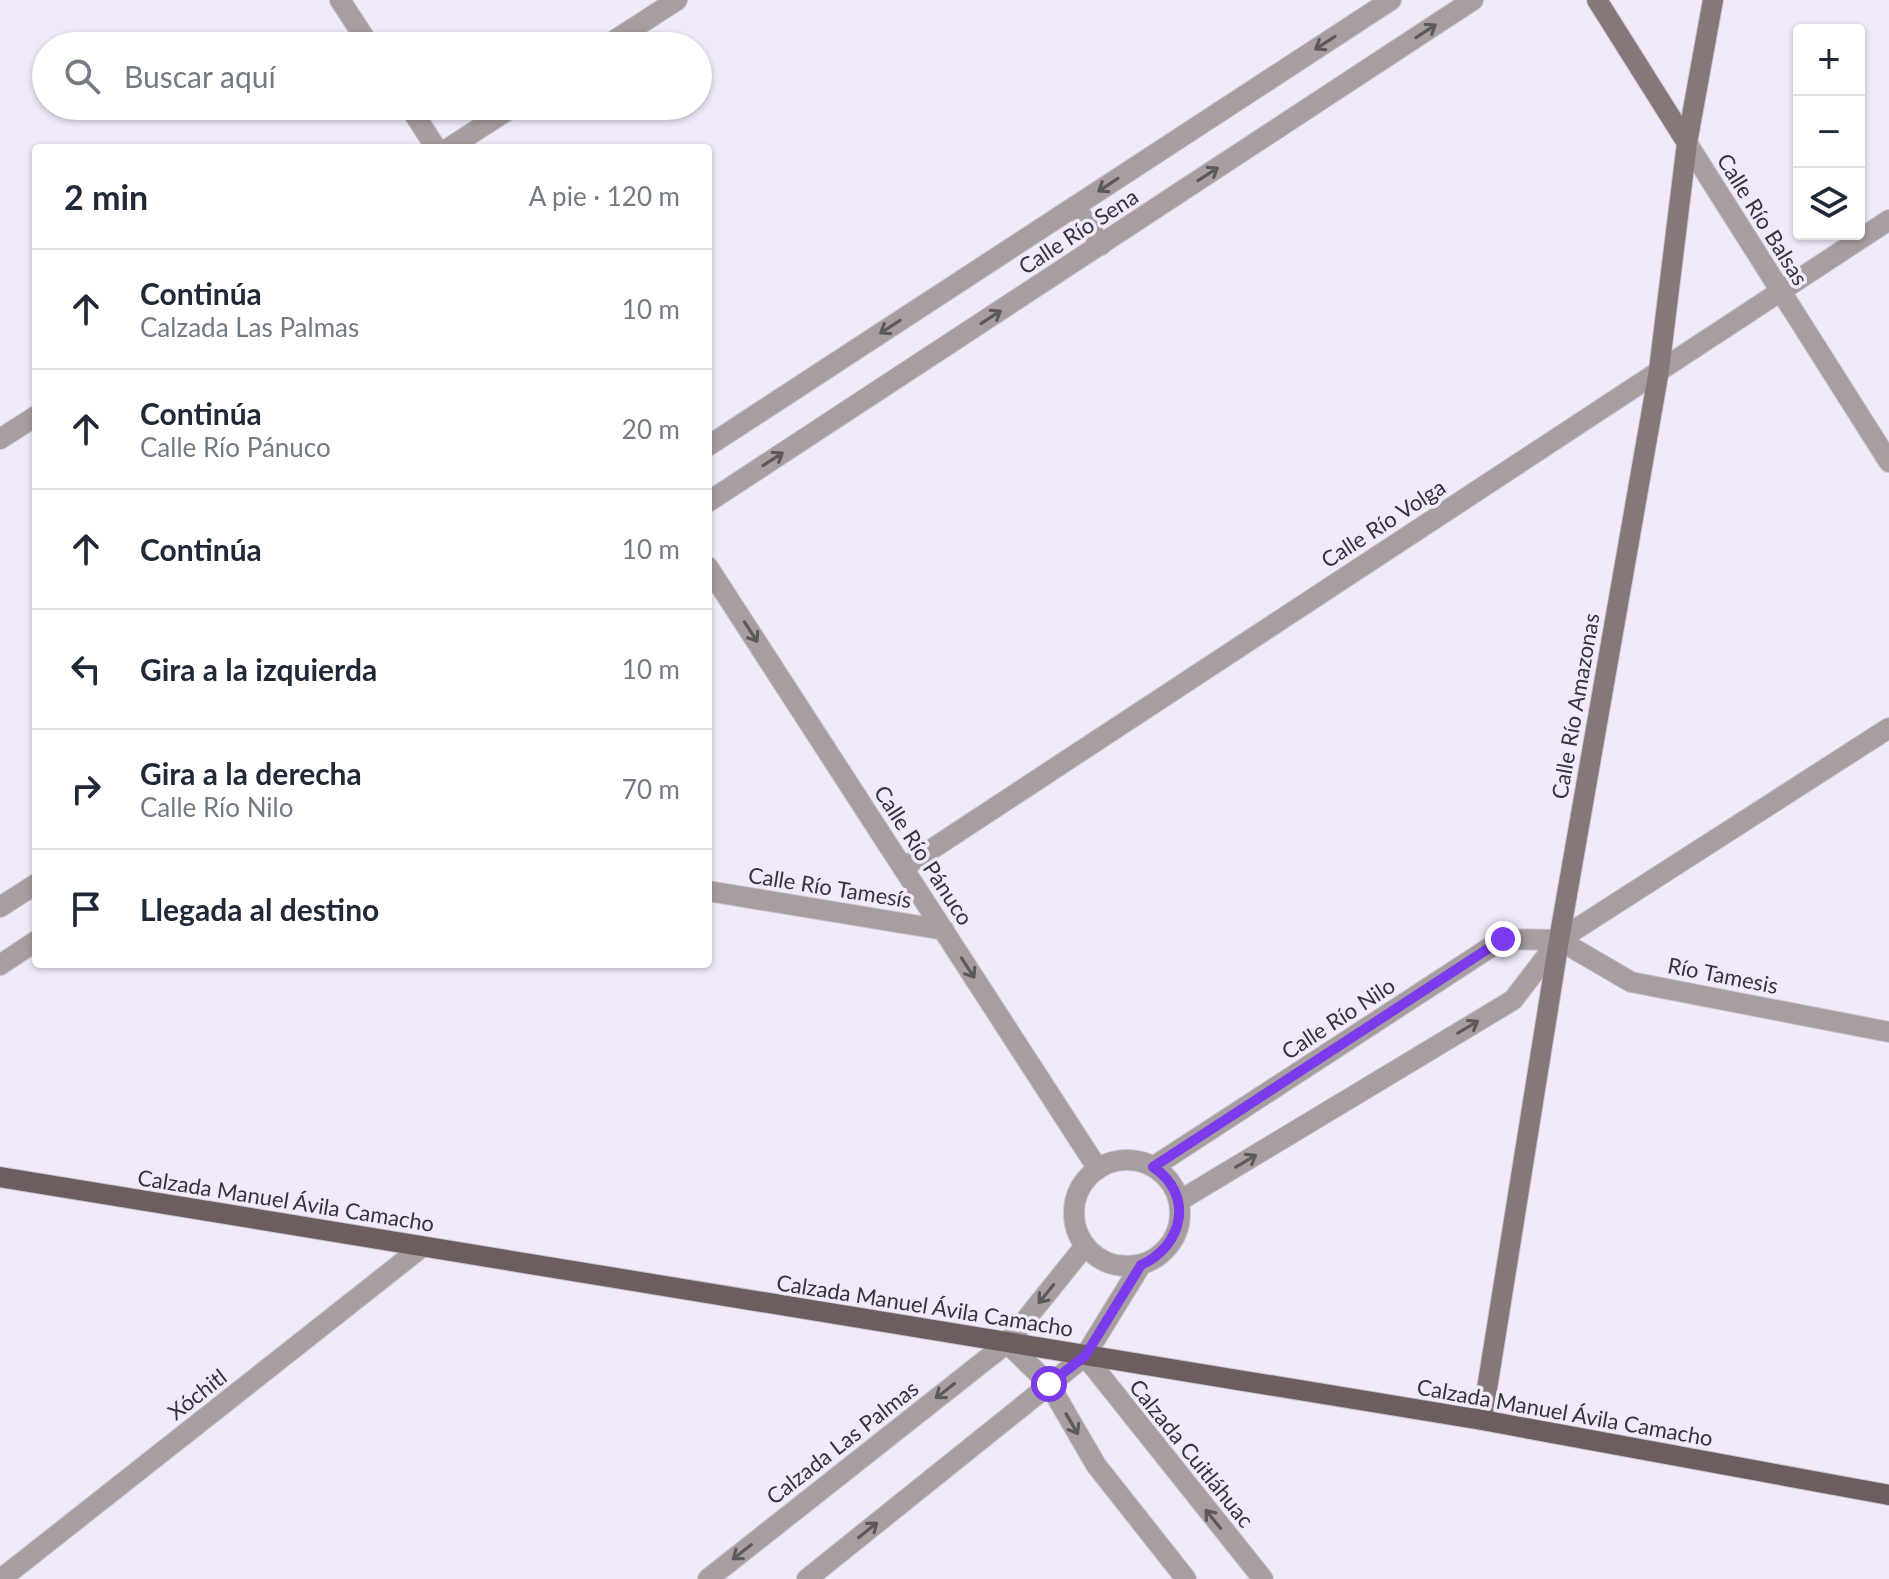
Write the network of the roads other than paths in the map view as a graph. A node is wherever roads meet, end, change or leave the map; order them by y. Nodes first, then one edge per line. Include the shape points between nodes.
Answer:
1 (340, 0) edge
2 (677, 0) edge
3 (1391, 0) edge
4 (1473, 0) edge
5 (1597, 0) edge
6 (1713, 0) edge
7 (361, 32) edge
8 (628, 32) edge
9 (418, 120) edge
10 (492, 120) edge
11 (1687, 143) junction
12 (433, 144) edge
13 (455, 144) edge
14 (1075, 206) junction
15 (1889, 220) edge
16 (1101, 245) junction
17 (1780, 290) junction
18 (1659, 370) junction
19 (32, 419) edge
20 (0, 439) edge
21 (712, 443) edge
22 (1889, 462) edge
23 (712, 499) edge
24 (712, 573) edge
25 (1889, 728) edge
26 (903, 868) junction
27 (32, 887) edge
28 (712, 892) edge
29 (0, 907) edge
30 (944, 930) junction
31 (1559, 940) junction
32 (32, 944) edge
33 (0, 965) edge
34 (1889, 1032) edge
35 (1153, 1167) junction
36 (1098, 1169) junction
37 (0, 1177) edge
38 (1179, 1201) junction
39 (1085, 1246) junction
40 (422, 1247) junction
41 (1141, 1265) junction
42 (1007, 1343) junction
43 (1085, 1356) junction
44 (1049, 1384) junction
45 (1482, 1420) junction
46 (1889, 1495) edge
47 (1, 1579) edge
48 (708, 1579) edge
49 (807, 1579) edge
50 (1186, 1579) edge
51 (1263, 1579) edge

1 - 7 street
2 - 8 street
3 -> 14 street, Calle Río Sena
16 -> 4 street, Calle Río Sena
5 - 11 main road, Calle Río Balsas
6 - 11 main road, Calle Río Amazonas
9 - 12 street
10 - 13 street
11 - 17 street, Calle Río Balsas
11 - 18 main road, Calle Río Amazonas
14 - 16 street
14 -> 21 street, Calle Río Sena
15 - 17 street, Calle Río Volga
23 -> 16 street, Calle Río Sena
17 - 18 street, Calle Río Volga
17 - 22 street, Calle Río Balsas
18 - 26 street, Calle Río Volga
18 - 31 main road, Calle Río Amazonas
19 - 20 street
24 -> 26 street, Calle Río Pánuco
25 - 31 street
26 - 30 street, Calle Río Pánuco
27 - 29 street
28 - 30 street, Calle Río Tamesís
30 -> 36 street, Calle Río Pánuco
31 - 34 street, Río Tamesis via 1631,982
31 - 35 street, Calle Río Nilo via 1503,939
38 -> 31 street via 1513,1000
31 - 45 main road, Calle Río Amazonas
32 - 33 street
35 - 36 street via 1120,1161
35 - 38 street via 1169,1181
36 - 39 street via 1074,1204
37 - 40 main road, Calzada Manuel Ávila Camacho
38 - 41 street via 1177,1233 1156,1258
39 - 41 street via 1109,1263
39 -> 42 street
40 - 42 main road, Calzada Manuel Ávila Camacho
40 - 47 street, Xóchitl
41 - 43 street
42 - 43 main road, Calzada Manuel Ávila Camacho
42 - 44 street
42 -> 48 street, Calzada Las Palmas
43 - 44 street
43 - 45 main road, Calzada Manuel Ávila Camacho
51 -> 43 street, Calzada Cuitláhuac
49 -> 44 street
44 -> 50 street via 1096,1465
45 - 46 main road, Calzada Manuel Ávila Camacho

